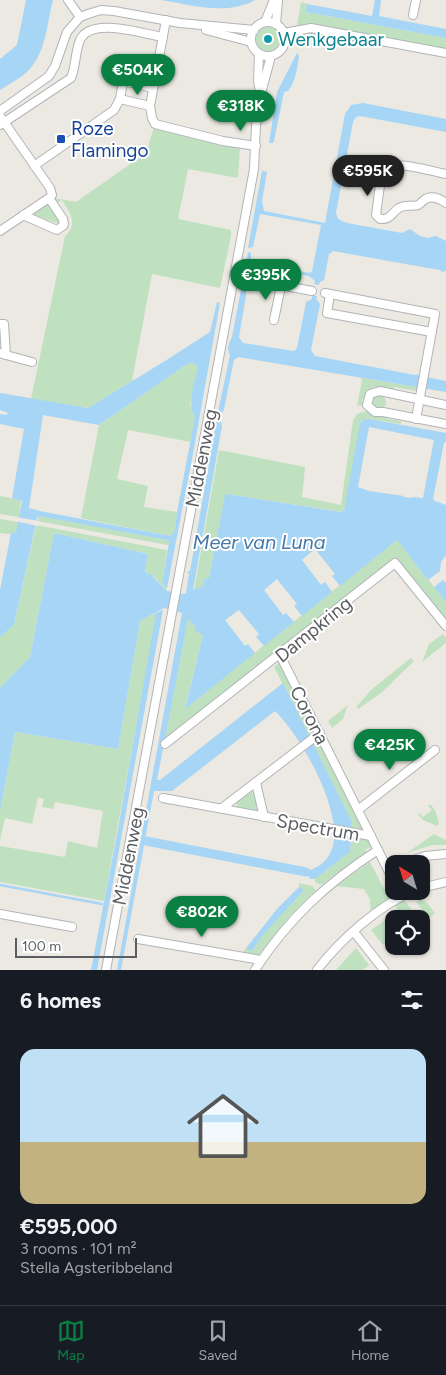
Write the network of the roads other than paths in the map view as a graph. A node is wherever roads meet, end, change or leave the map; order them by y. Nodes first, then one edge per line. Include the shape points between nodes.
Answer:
1 (68, 0) edge
2 (276, 0) edge
3 (416, 0) edge
4 (413, 15) dead end
5 (80, 18) junction
6 (166, 20) junction
7 (180, 22) junction
8 (265, 22) junction
9 (276, 24) junction
10 (254, 30) junction
11 (284, 33) junction
12 (163, 38) junction
13 (251, 42) junction
14 (446, 52) edge
15 (260, 54) junction
16 (271, 56) junction
17 (154, 88) junction
18 (260, 92) junction
19 (120, 99) junction
20 (150, 106) junction
21 (0, 111) edge
22 (2, 121) edge
23 (256, 146) junction
24 (34, 166) junction
25 (446, 174) edge
26 (49, 198) junction
27 (446, 203) edge
28 (23, 215) junction
29 (0, 231) edge
30 (234, 276) junction
31 (280, 286) junction
32 (312, 290) dead end
33 (274, 320) dead end
34 (0, 324) edge
35 (432, 332) junction
36 (3, 354) edge
37 (32, 362) dead end
38 (419, 400) junction
39 (446, 405) edge
40 (416, 419) junction
41 (446, 424) edge
42 (446, 626) edge
43 (280, 655) junction
44 (320, 733) junction
45 (166, 744) dead end
46 (435, 750) dead end
47 (256, 782) junction
48 (163, 798) dead end
49 (222, 808) junction
50 (358, 810) junction
51 (264, 817) junction
52 (371, 836) junction
53 (378, 850) junction
54 (446, 854) edge
55 (430, 856) edge
56 (385, 860) edge
57 (446, 882) edge
58 (430, 886) edge
59 (392, 900) edge
60 (0, 914) edge
61 (72, 927) dead end
62 (354, 932) junction
63 (138, 939) dead end
64 (261, 960) junction
65 (106, 970) edge
66 (255, 970) edge
67 (317, 970) edge
68 (384, 970) edge

1 - 5 street
2 - 8 street
2 - 9 street
3 - 4 street
5 - 6 street via 91,12 110,10
5 - 21 street via 64,36 49,76
6 - 7 street
6 - 12 street
7 - 10 street
7 - 13 street
8 - 9 street
8 - 10 street
9 - 11 street
10 - 13 street
11 - 14 street via 310,28
11 - 16 street via 284,45
12 - 17 street
12 - 22 street via 105,27 89,30 80,41 71,78
13 - 15 street
15 - 16 street
15 - 18 street, Middenweg
16 - 18 street, Middenweg
17 - 19 street via 123,80
17 - 20 street
18 - 23 street, Middenweg
19 - 20 street
19 - 24 street via 114,110
20 - 23 street via 156,124
22 - 24 street
23 - 30 street, Middenweg
24 - 26 street via 52,191
25 - 27 street via 399,165 386,168 376,215 386,219 402,206 420,205 430,197
26 - 28 street
26 - 28 street via 64,222 61,228 57,230
28 - 29 street
30 - 31 street
30 - 65 street, Middenweg
31 - 32 street
31 - 33 street
34 - 36 street via 4,324
35 - 35 street via 435,314 328,294 327,313
35 - 38 street
36 - 37 street
38 - 39 street
38 - 40 street
38 - 40 street via 380,390 370,394 367,401 375,412
40 - 41 street
42 - 43 street, Dampkring via 395,563
43 - 44 street, Corona
43 - 45 street, Dampkring
44 - 47 street
44 - 50 street, Corona
46 - 50 street
47 - 49 street
47 - 51 street, Spectrum
48 - 49 street, Spectrum
49 - 51 street, Spectrum
50 - 52 street, Corona
51 - 52 street, Spectrum
52 - 53 street, Corona
53 - 56 street, Corona
53 - 64 street via 329,884 296,916
54 - 55 street
57 - 58 street
59 - 62 street
60 - 61 street
62 - 67 street
62 - 68 street
63 - 64 street
64 - 66 street

